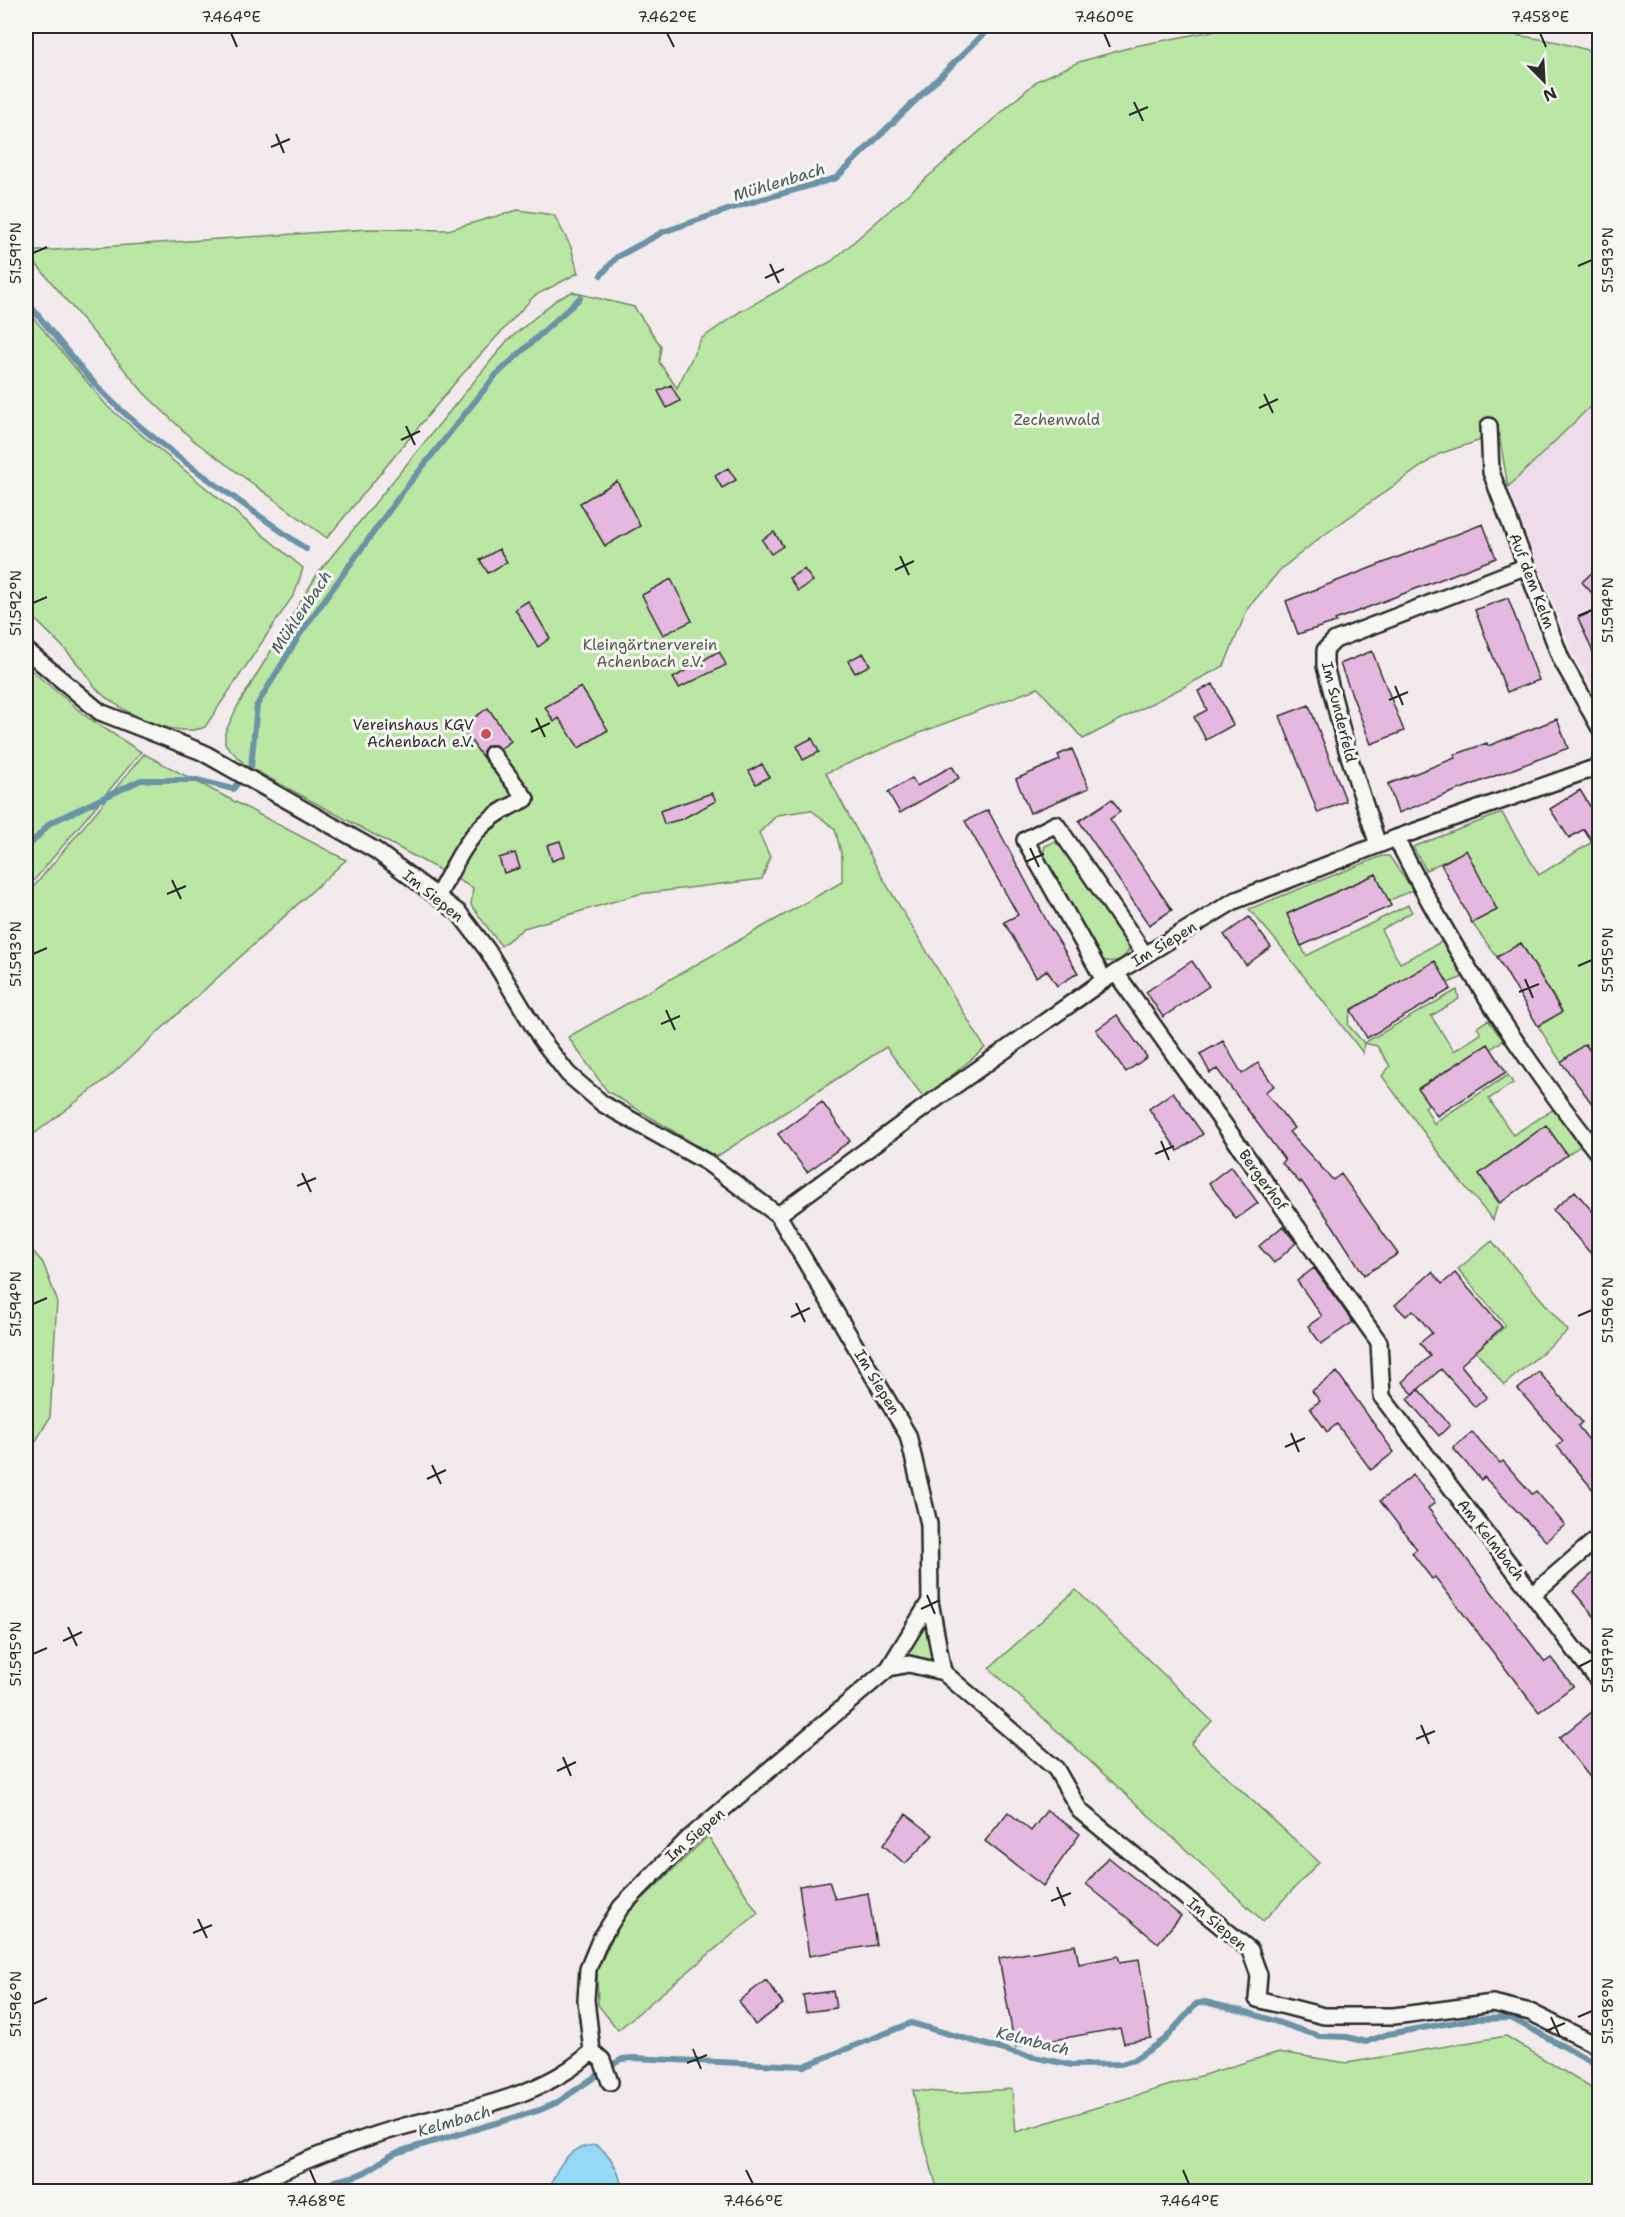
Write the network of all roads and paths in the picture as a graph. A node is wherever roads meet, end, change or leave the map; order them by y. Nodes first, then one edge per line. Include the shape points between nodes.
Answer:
1 (1489, 426) dead end
2 (1527, 566) junction
3 (26, 650) edge
4 (1599, 728) edge
5 (492, 754) dead end
6 (1599, 766) edge
7 (1396, 838) junction
8 (1378, 845) junction
9 (436, 897) junction
10 (1146, 955) junction
11 (1110, 977) junction
12 (1596, 1151) edge
13 (778, 1215) junction
14 (1382, 1397) joint
15 (1599, 1536) edge
16 (1533, 1594) junction
17 (930, 1601) junction
18 (889, 1668) junction
19 (943, 1672) junction
20 (1599, 1683) edge
21 (1599, 2047) edge
22 (592, 2051) junction
23 (610, 2082) dead end
24 (236, 2192) edge

1 - 2 street, Auf dem Kelm via 1491,472
2 - 4 street, Auf dem Kelm via 1561,659
2 - 8 street, Im Sunderfeld via 1335,640 1325,650 1325,666 1347,750
3 - 9 street, Im Siepen via 100,712 202,752 239,772 375,850
5 - 9 street via 526,799 499,810 477,830
6 - 7 street, Im Siepen
7 - 8 street, Im Siepen
7 - 12 street via 1458,953 1494,1010
8 - 10 street, Im Siepen via 1234,901
9 - 13 street, Im Siepen via 459,913 488,951 541,1040 568,1074 603,1104 708,1163
10 - 11 street, Im Siepen
10 - 11 street, Bergerhof via 1056,825 1025,840
11 - 13 street, Im Siepen
11 - 14 street, Bergerhof via 1379,1342
13 - 17 street, Im Siepen via 908,1435 929,1524
14 - 16 street, Am Kelmbach
15 - 16 street
16 - 20 street, Am Kelmbach
17 - 18 street, Im Siepen
17 - 19 street, Im Siepen
18 - 19 street, Im Siepen via 909,1664
18 - 22 street, Im Siepen via 688,1839 621,1907 600,1940 588,1969 586,2000
19 - 21 street, Im Siepen via 1056,1769 1080,1811 1250,1950 1258,1975 1257,1999 1324,2016 1394,2016 1493,2003 1530,2012
22 - 23 street via 602,2060
22 - 24 street via 556,2076 522,2091 462,2113 362,2139

